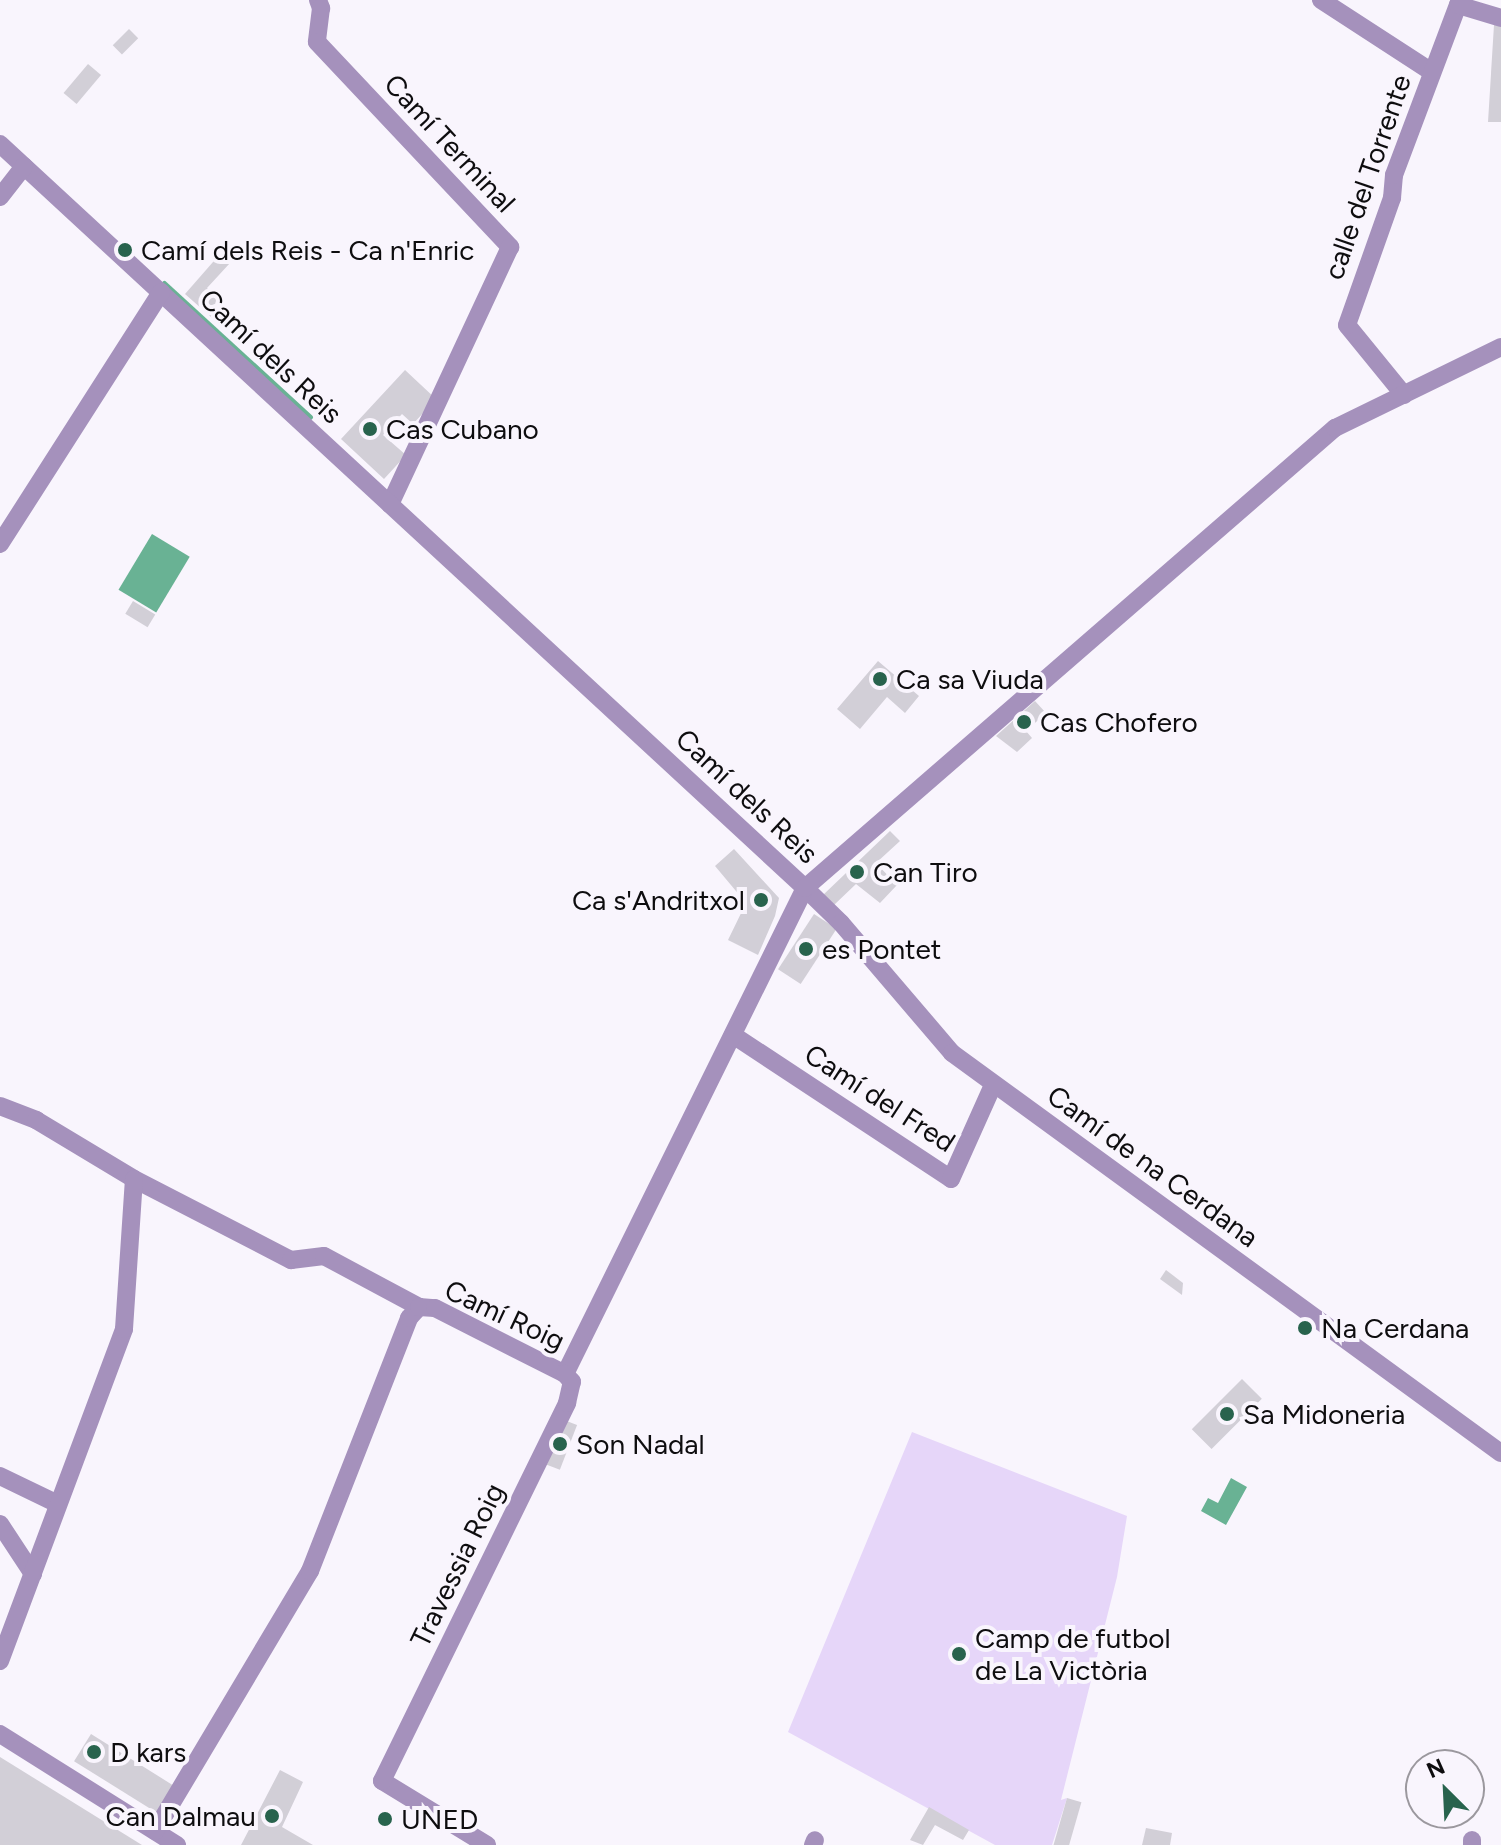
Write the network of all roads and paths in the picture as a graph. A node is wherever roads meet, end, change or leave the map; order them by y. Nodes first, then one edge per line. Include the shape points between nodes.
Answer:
1 (318, 0) edge
2 (1321, 0) edge
3 (1501, 18) edge
4 (1432, 72) junction
5 (0, 144) edge
6 (24, 166) junction
7 (0, 197) edge
8 (161, 292) junction
9 (1501, 347) edge
10 (1404, 395) junction
11 (390, 504) junction
12 (0, 544) edge
13 (805, 888) junction
14 (733, 1035) junction
15 (993, 1085) junction
16 (0, 1106) edge
17 (134, 1179) junction
18 (419, 1307) junction
19 (565, 1374) junction
20 (1501, 1453) edge
21 (0, 1476) edge
22 (58, 1504) junction
23 (0, 1524) edge
24 (33, 1574) junction
25 (0, 1661) edge
26 (0, 1734) edge
27 (155, 1831) junction
28 (177, 1845) edge
29 (487, 1845) edge

1 - 11 street, Camí Terminal via 317,42 510,247
2 - 4 street
3 - 4 street, calle del Torrente via 1458,5
4 - 10 street, calle del Torrente via 1347,325
5 - 6 street, Camí dels Reis
6 - 7 street
6 - 8 street, Camí dels Reis
8 - 11 street, Camí dels Reis
8 - 12 street
9 - 10 street, Camí dels Reis
10 - 13 street, Camí dels Reis via 1335,428
11 - 13 street, Camí dels Reis
13 - 14 street, Camí Roig
13 - 15 street, Camí de na Cerdana via 927,1027
14 - 15 street, Camí del Fred via 951,1179
14 - 19 street, Camí Roig
15 - 20 street, Camí de na Cerdana
16 - 17 street via 36,1120
17 - 18 street via 291,1260 324,1256
17 - 22 street via 124,1329
18 - 19 street, Camí Roig via 435,1308
18 - 27 street, Camí Roig via 409,1318 310,1571
19 - 29 street, Travessia Roig via 572,1382 567,1403 382,1781
21 - 22 street
22 - 24 street
23 - 24 street
24 - 25 street
26 - 27 street
27 - 28 street

